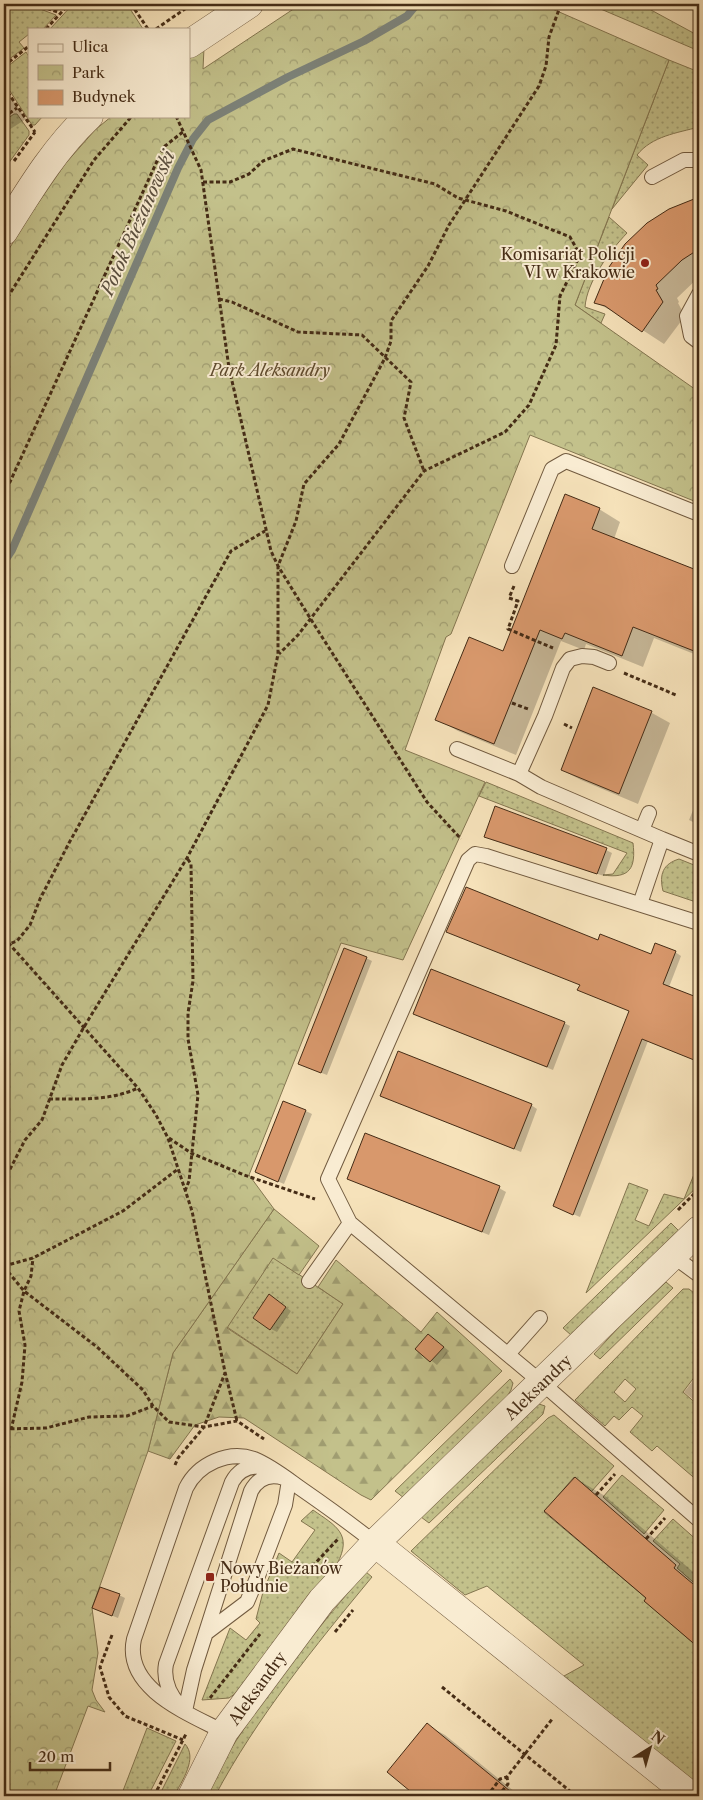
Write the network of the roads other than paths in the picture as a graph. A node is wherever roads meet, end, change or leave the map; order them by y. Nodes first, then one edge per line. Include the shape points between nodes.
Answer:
1 (243, 5) edge
2 (190, 43) edge
3 (87, 118) edge
4 (699, 160) edge
5 (652, 177) dead end
6 (4, 231) edge
7 (699, 294) edge
8 (699, 342) edge
9 (699, 514) edge
10 (512, 566) road end
11 (609, 663) road end
12 (457, 749) dead end
13 (519, 774) junction
14 (649, 813) dead end
15 (642, 830) junction
16 (662, 839) junction
17 (699, 854) edge
18 (640, 904) junction
19 (699, 923) edge
20 (350, 1223) junction
21 (699, 1230) edge
22 (673, 1256) junction
23 (699, 1275) edge
24 (309, 1281) dead end
25 (540, 1318) dead end
26 (508, 1354) junction
27 (542, 1383) junction
28 (270, 1468) junction
29 (289, 1480) junction
30 (699, 1520) edge
31 (375, 1543) junction
32 (206, 1633) junction
33 (185, 1711) junction
34 (224, 1732) junction
35 (192, 1796) edge
36 (691, 1796) edge

1 - 2 street
3 - 6 street via 49,162
4 - 5 lane via 684,160
7 - 8 lane via 688,316 691,336
9 - 10 lane via 566,461 552,469
11 - 13 lane via 594,657 570,659 563,668
12 - 13 lane
13 - 15 lane via 541,787
14 - 15 lane
15 - 16 lane
16 - 17 lane
16 - 18 lane
18 - 19 lane
18 - 20 lane via 486,856 475,854 468,860 328,1179
20 - 24 lane
20 - 26 lane
21 - 22 street, Aleksandry
22 - 23 lane
22 - 27 street, Aleksandry
25 - 26 lane
26 - 27 lane
27 - 30 lane
27 - 31 street, Aleksandry
28 - 29 lane
28 - 33 lane via 246,1468 235,1478 166,1664 168,1688
28 - 33 lane via 247,1458 233,1456 220,1459 196,1474 186,1488 133,1648 136,1667 149,1687
29 - 31 lane
29 - 32 lane via 284,1505 247,1602
29 - 32 lane via 270,1476 253,1486
31 - 34 street, Aleksandry via 322,1600
31 - 36 street
32 - 33 lane
33 - 34 lane
34 - 35 street, Aleksandry

